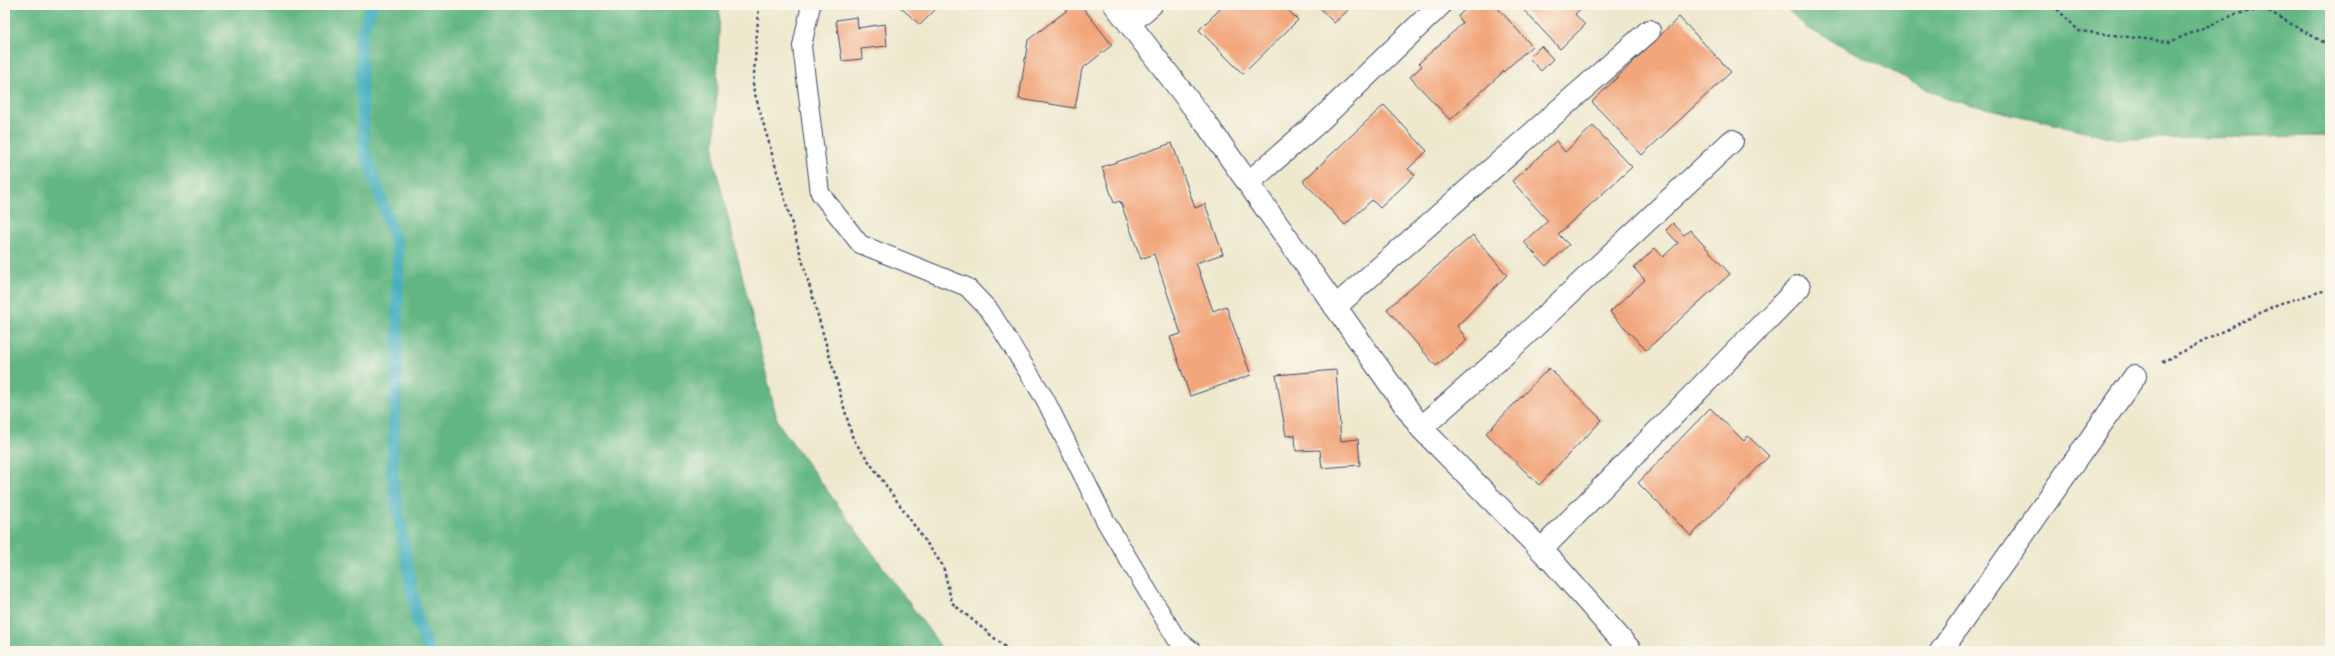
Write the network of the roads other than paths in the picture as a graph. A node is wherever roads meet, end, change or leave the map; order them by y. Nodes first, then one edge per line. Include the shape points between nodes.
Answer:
1 (811, 5) edge
2 (1115, 5) edge
3 (1151, 5) edge
4 (1440, 5) edge
5 (1130, 23) junction
6 (1649, 32) dead end
7 (1732, 141) dead end
8 (1248, 182) junction
9 (1799, 287) dead end
10 (1335, 308) junction
11 (2135, 376) road end
12 (1421, 428) junction
13 (1541, 550) junction
14 (1192, 651) edge
15 (1631, 651) edge
16 (1940, 651) edge

1 - 14 lane via 802,46 820,193 860,244 967,286 983,302 1045,398 1106,522 1176,638
2 - 5 street
3 - 5 street
4 - 8 street via 1316,124
5 - 8 street
6 - 10 street
7 - 12 street via 1505,354
8 - 10 street
9 - 13 street
10 - 12 street
11 - 16 street
12 - 13 street
13 - 15 street

